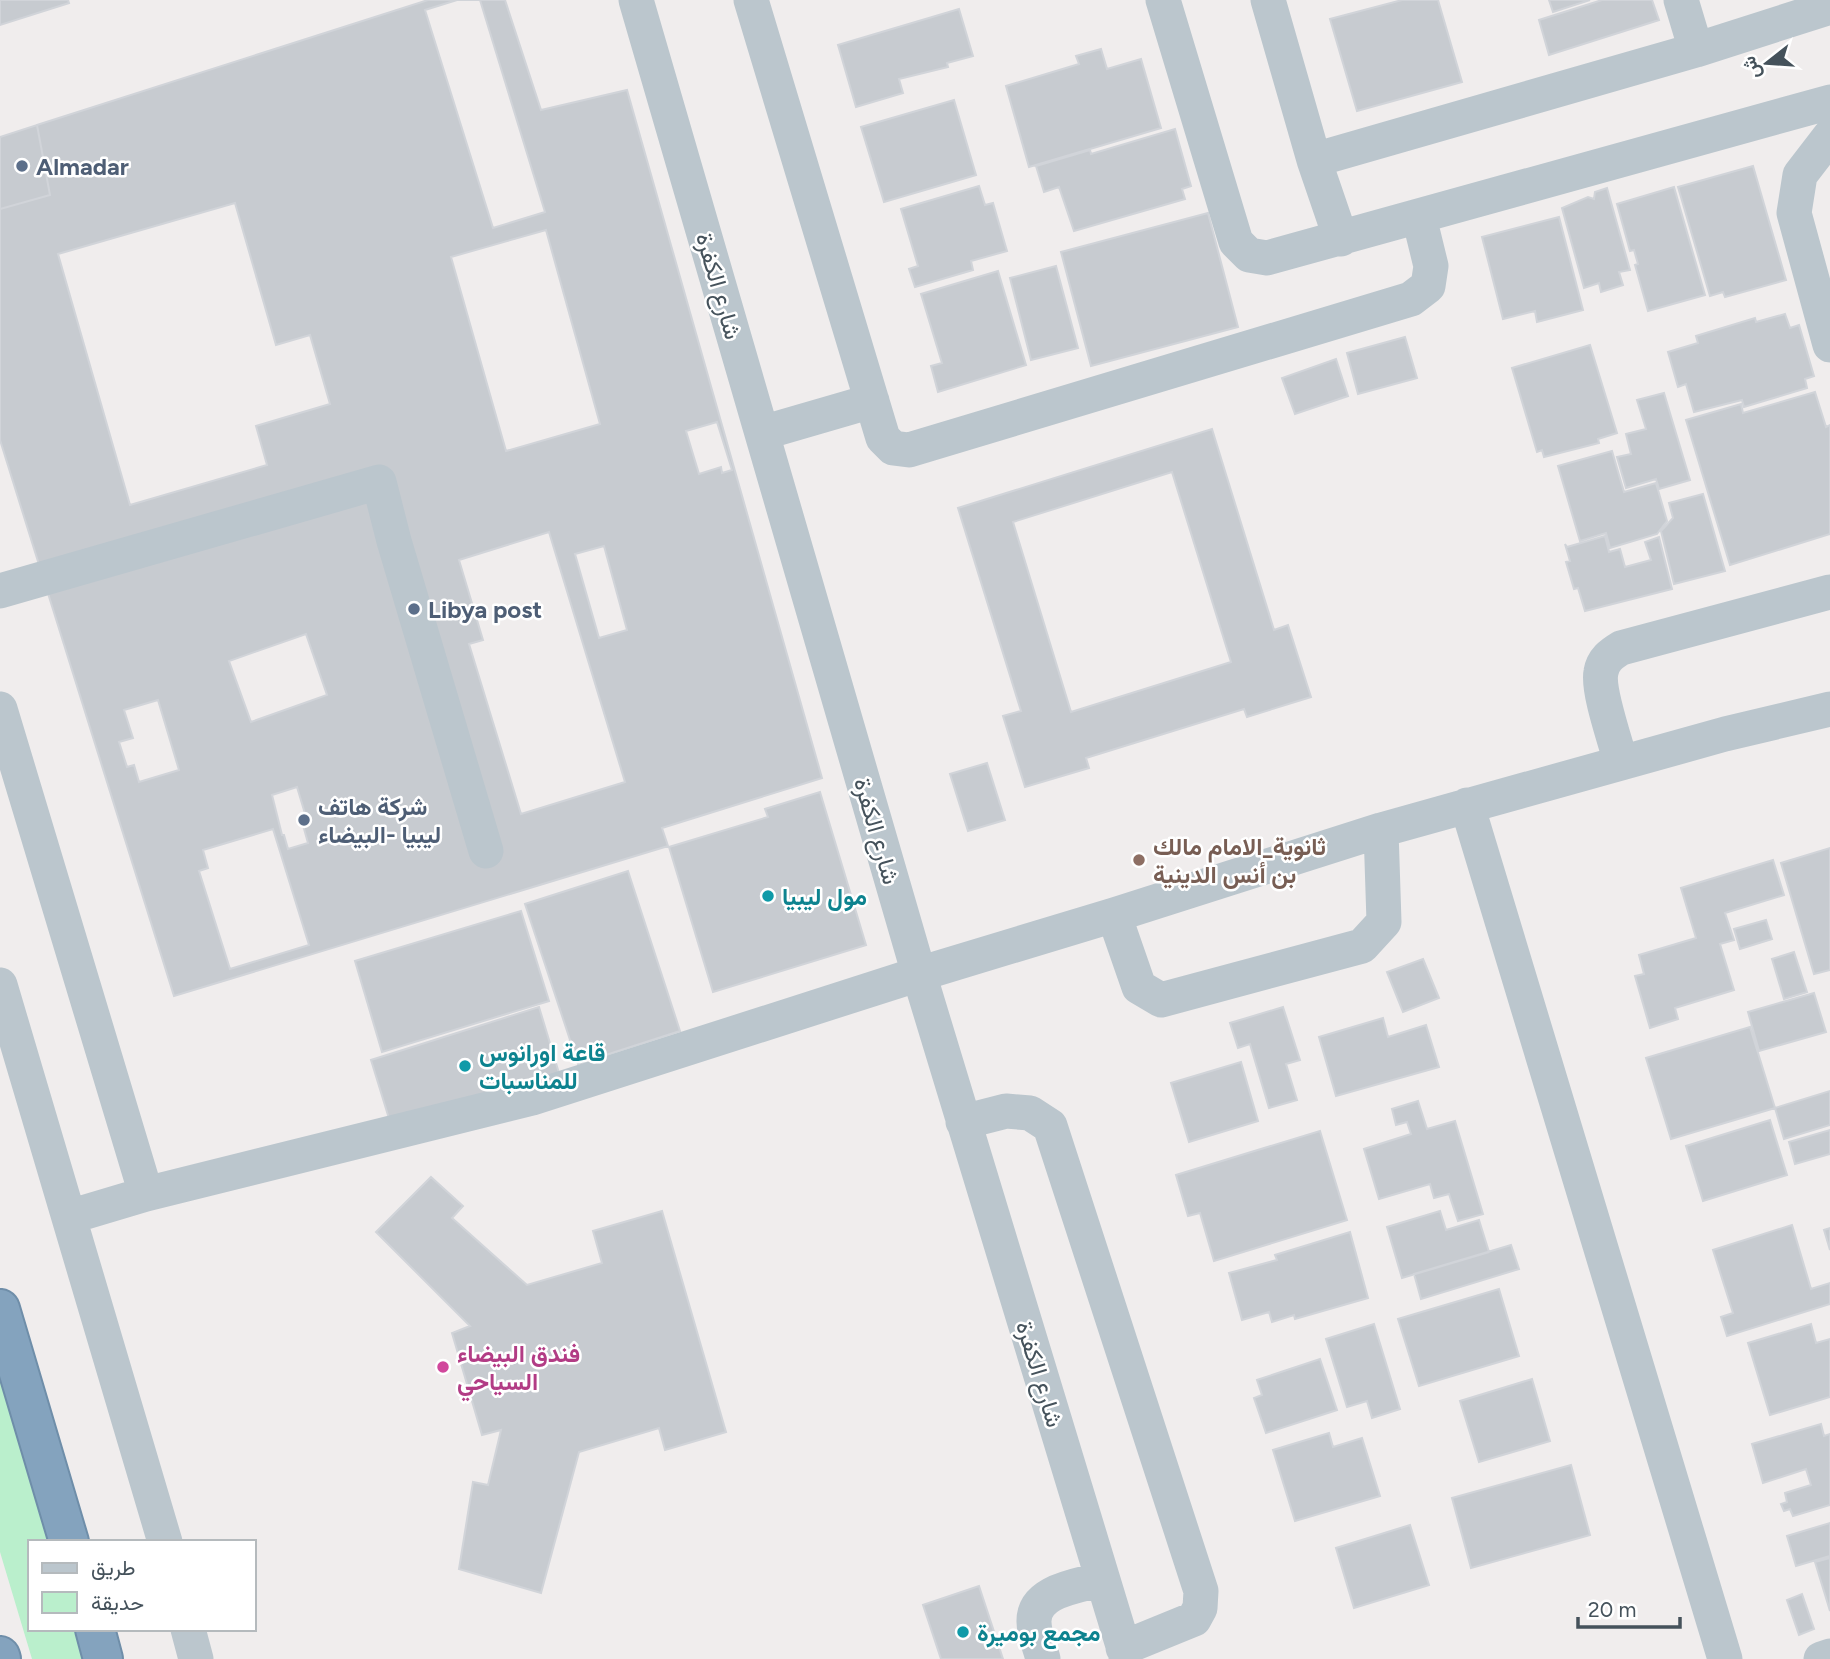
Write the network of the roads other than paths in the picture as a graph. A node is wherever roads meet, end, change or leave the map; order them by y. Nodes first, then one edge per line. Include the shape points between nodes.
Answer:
1 (637, 0) edge
2 (751, 0) edge
3 (1163, 0) edge
4 (1268, 0) edge
5 (1681, 0) edge
6 (1830, 7) edge
7 (1696, 50) junction
8 (1828, 118) edge
9 (1314, 160) junction
10 (1419, 217) junction
11 (1341, 239) junction
12 (1830, 345) edge
13 (872, 401) junction
14 (762, 433) junction
15 (0, 591) edge
16 (1830, 593) edge
17 (0, 709) edge
18 (1830, 709) edge
19 (1621, 763) junction
20 (1467, 805) junction
21 (1381, 830) junction
22 (486, 851) dead end
23 (1114, 915) junction
24 (919, 974) junction
25 (0, 985) edge
26 (963, 1122) junction
27 (146, 1194) junction
28 (69, 1217) junction
29 (0, 1309) edge
30 (68, 1540) edge
31 (164, 1540) edge
32 (1102, 1579) junction
33 (96, 1631) edge
34 (189, 1631) edge
35 (1125, 1653) edge
36 (1830, 1656) edge
37 (103, 1659) edge
38 (196, 1659) edge
39 (1043, 1659) edge
40 (1725, 1659) edge
41 (1821, 1659) edge

1 - 14 street, شارع الكفرة
2 - 13 street
3 - 11 street via 1236,242 1249,255 1267,258
4 - 9 street
5 - 7 street
6 - 7 street
7 - 9 street
8 - 10 street
8 - 12 street via 1800,175 1794,213
9 - 11 street
10 - 11 street
10 - 13 street via 1432,266 1428,286 1411,299 909,450 892,448 883,438
13 - 14 street
14 - 24 street, شارع الكفرة
15 - 22 street via 379,482
16 - 19 street via 1611,654 1600,679
17 - 27 street
18 - 19 street
19 - 20 street
20 - 21 street
20 - 40 street
21 - 23 street
21 - 23 street via 1384,922 1362,946 1161,1000 1139,987
23 - 24 street
24 - 26 street, شارع الكفرة
24 - 27 street via 532,1098
25 - 28 street
26 - 32 street, شارع الكفرة
26 - 35 street via 1006,1111 1030,1112 1050,1126 1201,1591 1194,1619
27 - 28 street
28 - 31 street
29 - 30 highway
32 - 35 street, شارع الكفرة
32 - 39 street via 1057,1592 1038,1606 1033,1625
33 - 37 highway
34 - 38 street
36 - 41 street

